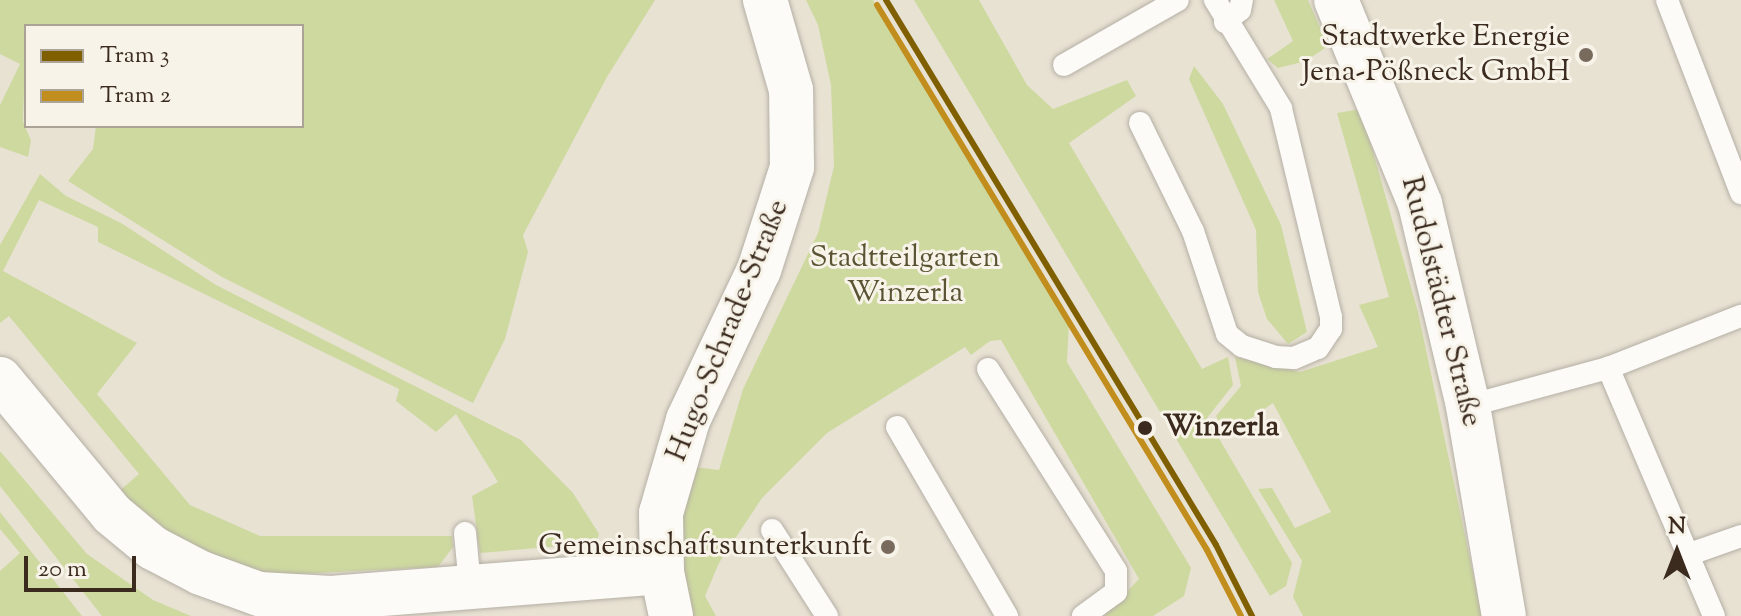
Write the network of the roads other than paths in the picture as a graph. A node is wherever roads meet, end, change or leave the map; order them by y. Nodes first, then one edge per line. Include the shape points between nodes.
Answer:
1 (765, 0) edge
2 (1178, 0) edge
3 (1215, 0) edge
4 (1242, 0) edge
5 (1336, 0) edge
6 (1667, 0) edge
7 (1225, 22) junction
8 (1064, 65) dead end
9 (1140, 123) dead end
10 (1741, 193) edge
11 (1741, 316) edge
12 (1608, 368) junction
13 (988, 369) dead end
14 (0, 379) edge
15 (1468, 406) junction
16 (897, 427) dead end
17 (772, 530) dead end
18 (465, 533) dead end
19 (1741, 536) edge
20 (1687, 555) junction
21 (662, 572) junction
22 (470, 586) junction
23 (671, 616) edge
24 (827, 616) edge
25 (1007, 616) edge
26 (1083, 616) edge
27 (1504, 616) edge
28 (1714, 616) edge

1 - 21 street, Hugo-Schrade-Straße via 791,90 792,167 759,270 688,420 661,513
2 - 8 lane
3 - 7 lane
4 - 7 lane via 1240,10
5 - 15 street, Rudolstädter Straße via 1420,204
6 - 10 lane
7 - 9 lane via 1281,108 1331,317 1331,329 1318,348 1294,358 1275,357 1242,346 1227,334 1193,231
11 - 12 lane
12 - 15 lane
12 - 20 lane
13 - 26 lane via 1116,571 1116,592
14 - 22 street via 112,514 153,548 201,573 273,595 331,598
15 - 27 street, Rudolstädter Straße
16 - 25 lane
17 - 24 lane
18 - 22 lane
19 - 20 lane
20 - 28 lane
21 - 22 street
21 - 23 street, Hugo-Schrade-Straße

